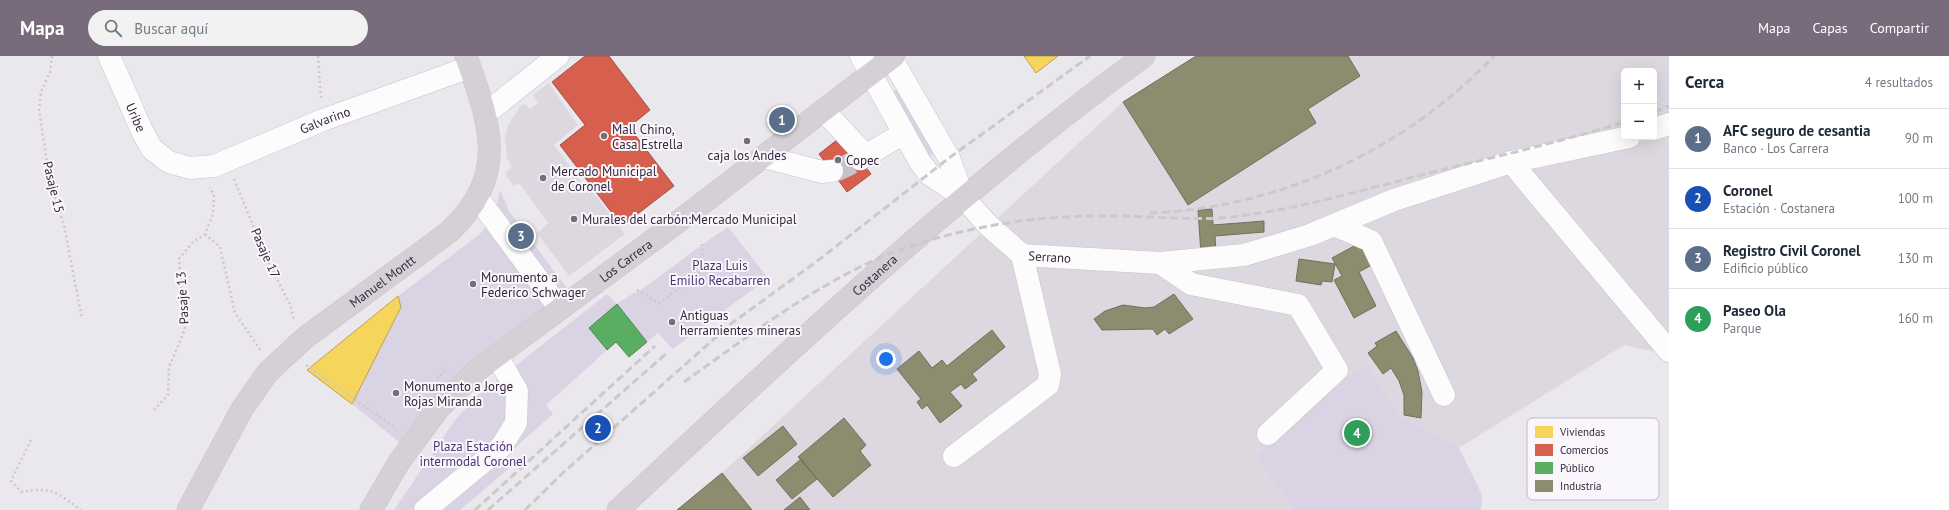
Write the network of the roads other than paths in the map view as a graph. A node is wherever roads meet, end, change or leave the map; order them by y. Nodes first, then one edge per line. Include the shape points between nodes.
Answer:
1 (109, 56) edge
2 (558, 56) edge
3 (1144, 56) edge
4 (891, 57) edge
5 (468, 62) edge
6 (866, 65) edge
7 (824, 111) junction
8 (485, 114) junction
9 (1669, 124) edge
10 (1657, 128) edge
11 (904, 133) junction
12 (1621, 139) edge
13 (764, 157) junction
14 (1511, 162) junction
15 (179, 166) joint
16 (832, 171) tunnel mouth
17 (477, 197) junction
18 (963, 197) junction
19 (1334, 225) junction
20 (1022, 255) junction
21 (1160, 263) junction
22 (560, 309) junction
23 (1669, 351) edge
24 (497, 356) junction
25 (1444, 395) dead end
26 (1268, 434) dead end
27 (954, 456) dead end
28 (188, 510) edge
29 (371, 510) edge
30 (425, 510) edge
31 (618, 510) edge

1 - 15 street, Uribe via 147,141 159,155
2 - 8 street
3 - 18 main road, Costanera via 1048,128
4 - 6 main road, Los Carrera
4 - 18 street, Serrano via 950,158
5 - 8 main road, Manuel Montt
5 - 15 street, Galvarino via 225,162 202,168
6 - 7 main road, Los Carrera
6 - 11 street, Serrano
7 - 11 street via 863,158
7 - 13 main road, Los Carrera
8 - 17 main road, Manuel Montt via 490,153 484,182
9 - 10 street
11 - 18 street, Serrano via 929,174
12 - 14 street, Serrano
13 - 16 street via 822,172
13 - 22 main road, Los Carrera
14 - 19 street, Serrano via 1394,200
14 - 23 street
17 - 22 street
17 - 28 main road, Manuel Montt via 449,232 288,352 268,372 250,394
18 - 20 street, Serrano via 988,225
18 - 31 main road, Costanera via 903,248
19 - 21 street, Serrano via 1244,255
19 - 25 street via 1371,241
20 - 21 street, Serrano
20 - 27 street via 1050,374 1048,385
21 - 26 street via 1191,284 1298,305 1337,370
22 - 24 main road, Los Carrera
24 - 29 main road, Los Carrera via 459,386 440,406 388,479
24 - 30 street via 517,391 516,423 501,447

